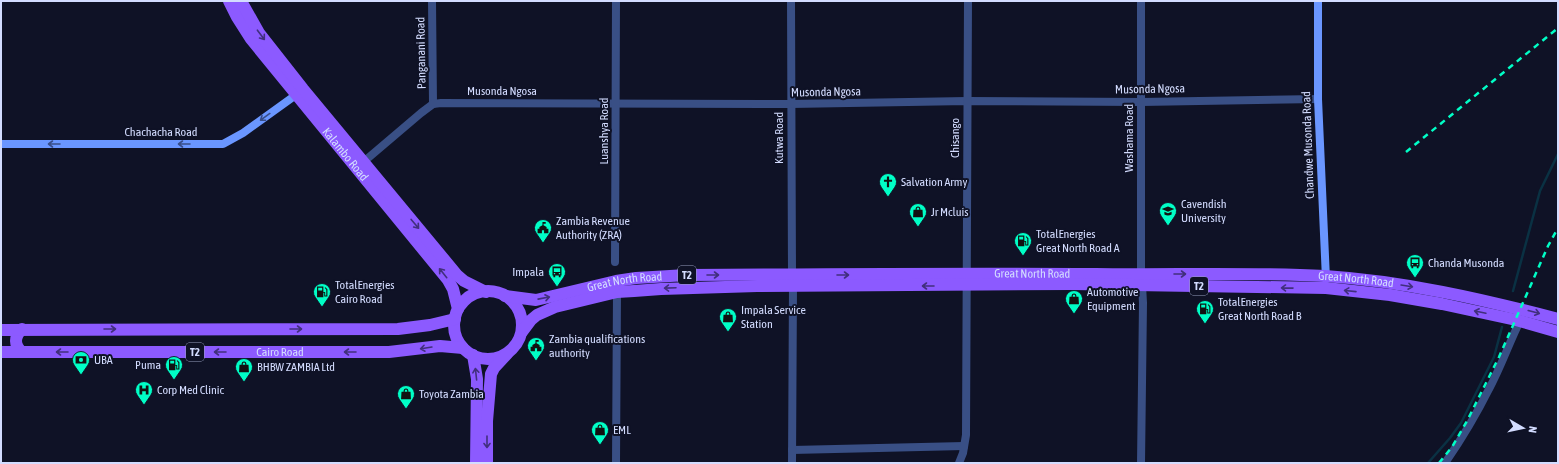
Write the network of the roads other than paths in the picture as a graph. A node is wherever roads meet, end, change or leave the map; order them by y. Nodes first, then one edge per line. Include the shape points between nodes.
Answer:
1 (229, 1) edge
2 (241, 1) edge
3 (432, 1) edge
4 (616, 1) edge
5 (791, 1) edge
6 (968, 1) edge
7 (1142, 1) edge
8 (1318, 1) edge
9 (300, 92) junction
10 (1318, 98) junction
11 (967, 101) junction
12 (1141, 102) junction
13 (616, 103) junction
14 (433, 104) junction
15 (791, 104) junction
16 (1, 144) edge
17 (361, 165) junction
18 (615, 262) dead end
19 (792, 280) junction
20 (967, 280) junction
21 (1142, 280) junction
22 (1326, 282) junction
23 (486, 292) junction
24 (617, 292) junction
25 (505, 296) junction
26 (456, 314) junction
27 (1558, 319) edge
28 (1520, 321) junction
29 (248, 329) junction
30 (269, 329) junction
31 (1, 330) edge
32 (22, 330) junction
33 (522, 332) junction
34 (1558, 332) edge
35 (511, 349) junction
36 (468, 351) junction
37 (1, 352) edge
38 (22, 352) junction
39 (248, 352) junction
40 (269, 352) junction
41 (482, 421) junction
42 (964, 446) junction
43 (792, 450) junction
44 (476, 463) edge
45 (487, 463) edge
46 (616, 463) edge
47 (792, 463) edge
48 (959, 463) edge
49 (1141, 463) edge
50 (1445, 463) edge

1 - 9 main road, Kalambo Road via 251,40
2 -> 9 main road, Kalambo Road via 259,33
3 - 14 street, Panganani Road
4 - 13 street, Luanshya Road
5 - 15 street, Kutwa Road
6 - 11 street, Chisango
7 - 12 street, Washama Road
8 - 10 street, Chandwe Musonda Road
9 -> 16 street, Chachacha Road via 223,144
9 - 17 main road, Kalambo Road
10 - 12 street, Musonda Ngosa
10 - 22 street, Chandwe Musonda Road
11 - 12 street, Musonda Ngosa
11 - 15 street, Musonda Ngosa
11 - 20 street, Chisango
12 - 21 street, Washama Road
13 - 14 street, Musonda Ngosa
13 - 15 street, Musonda Ngosa
13 - 18 street, Luanshya Road
14 - 17 street
15 - 19 street, Kutwa Road
17 -> 23 main road, Kalambo Road via 457,275
26 -> 17 main road, Kalambo Road via 453,288 448,280
19 - 20 main road, Great North Road / T2
19 -> 24 main road, Great North Road / T2
25 -> 19 main road, Great North Road / T2 via 536,300 616,281 656,276
19 - 43 street, Kutwa Road
20 - 21 main road, Great North Road / T2
20 - 21 main road, Great North Road / T2 via 1094,274
20 - 42 street, Chisango
21 - 22 main road, Great North Road / T2
21 - 49 street, Washama Road
22 -> 27 main road, Great North Road / T2 via 1418,288
28 -> 22 main road, Great North Road / T2
23 - 25 main road via 496,292
23 - 26 main road via 474,294 465,300
24 - 33 main road, Great North Road / T2 via 555,307 531,320
24 - 46 street
25 - 33 main road via 519,311
30 -> 26 main road, Cairo Road / T2 via 398,329 430,325
26 - 36 main road via 456,335
28 - 34 main road, Great North Road / T2
28 - 50 street via 1490,388 1460,442
29 - 30 main road, Cairo Road / T2
32 -> 29 main road, Cairo Road / T2
29 - 39 main road via 254,342
30 - 40 main road via 264,334 263,342
31 - 32 main road, Cairo Road / T2
31 - 37 main road via 7,341
32 - 38 main road via 16,341
33 - 35 main road
35 - 36 main road via 493,358 482,358
35 - 41 main road via 492,370
36 -> 40 main road, Cairo Road / T2 via 440,346 389,352
41 -> 36 main road via 477,379
37 - 38 main road, Cairo Road / T2
39 -> 38 main road, Cairo Road / T2
39 - 40 main road, Cairo Road / T2
41 - 44 main road
41 -> 45 main road
42 - 43 street
42 - 48 street, Chisango
43 - 47 street, Kutwa Road

